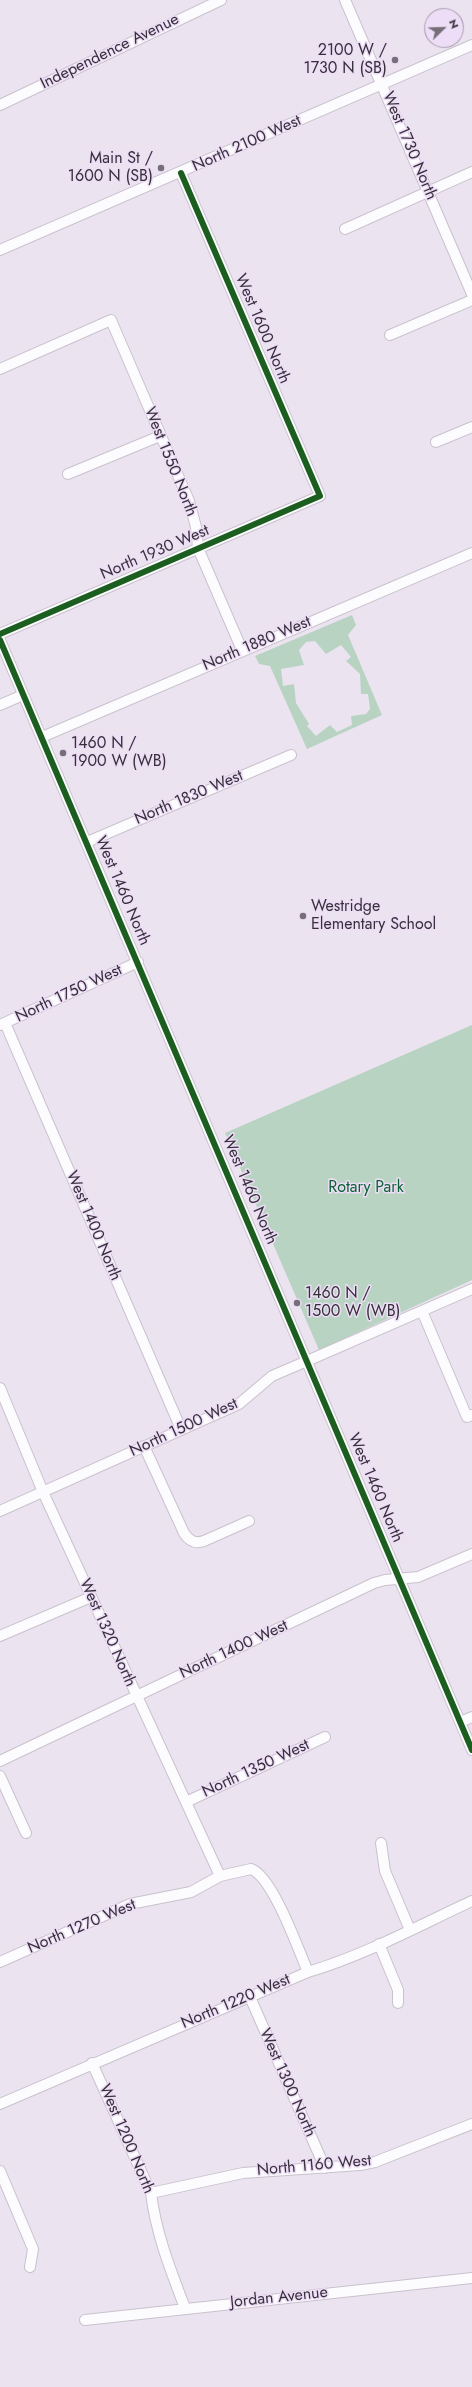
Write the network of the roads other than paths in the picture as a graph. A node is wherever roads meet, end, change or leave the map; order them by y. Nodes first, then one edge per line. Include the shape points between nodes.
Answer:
1 (221, 0) edge
2 (344, 0) edge
3 (472, 46) edge
4 (383, 84) junction
5 (0, 105) edge
6 (472, 172) edge
7 (181, 173) junction
8 (428, 191) junction
9 (345, 229) dead end
10 (0, 250) edge
11 (472, 294) edge
12 (472, 300) edge
13 (390, 335) dead end
14 (0, 369) edge
15 (472, 427) edge
16 (160, 436) junction
17 (436, 442) dead end
18 (68, 474) dead end
19 (320, 496) joint
20 (198, 548) junction
21 (472, 552) edge
22 (0, 634) edge
23 (0, 640) edge
24 (242, 650) junction
25 (23, 695) junction
26 (0, 705) edge
27 (42, 737) junction
28 (291, 755) dead end
29 (87, 842) junction
30 (138, 962) junction
31 (3, 1024) edge
32 (472, 1289) edge
33 (422, 1311) junction
34 (308, 1361) junction
35 (0, 1388) edge
36 (470, 1416) edge
37 (181, 1430) junction
38 (144, 1446) junction
39 (43, 1492) junction
40 (0, 1511) edge
41 (249, 1520) dead end
42 (472, 1554) edge
43 (400, 1580) junction
44 (91, 1597) junction
45 (0, 1636) edge
46 (136, 1696) junction
47 (472, 1717) edge
48 (460, 1722) junction
49 (325, 1737) dead end
50 (472, 1750) edge
51 (0, 1761) edge
52 (0, 1776) edge
53 (186, 1802) junction
54 (26, 1833) dead end
55 (381, 1843) dead end
56 (220, 1876) junction
57 (472, 1901) edge
58 (410, 1930) junction
59 (379, 1944) junction
60 (0, 1962) edge
61 (308, 1972) junction
62 (250, 1997) junction
63 (398, 2003) dead end
64 (92, 2063) junction
65 (0, 2104) edge
66 (472, 2124) edge
67 (325, 2168) junction
68 (0, 2171) edge
69 (151, 2193) junction
70 (30, 2267) dead end
71 (472, 2278) edge
72 (185, 2308) junction
73 (85, 2320) dead end

1 - 5 street, Independence Avenue
2 - 4 street, West 1730 North
3 - 4 street, North 2100 West
4 - 7 street, North 2100 West
4 - 8 street, West 1730 North
6 - 8 street
7 - 10 street, North 2100 West
7 - 19 street, West 1600 North
8 - 9 street
8 - 11 street, West 1730 North
12 - 13 street
14 - 16 street, West 1550 North via 111,320
15 - 17 street
16 - 18 street
16 - 20 street, West 1550 North via 189,501
19 - 20 street, North 1930 West
20 - 22 street, North 1930 West
20 - 24 street, West 1550 North
21 - 24 street, North 1880 West
23 - 25 street, West 1460 North
24 - 27 street, North 1880 West
25 - 26 street
25 - 27 street, West 1460 North
27 - 29 street, West 1460 North
28 - 29 street, North 1830 West
29 - 30 street, West 1460 North
30 - 31 street, North 1750 West
30 - 34 street, West 1460 North
31 - 37 street, West 1400 North
32 - 33 street, North 1500 West
33 - 34 street, North 1500 West
33 - 36 street
34 - 37 street, North 1500 West via 288,1367 272,1376 238,1404
34 - 43 street, West 1460 North
35 - 39 street, West 1320 North
37 - 38 street, North 1500 West
38 - 39 street, North 1500 West
38 - 41 street via 184,1533 191,1541 204,1541
39 - 40 street, North 1500 West
39 - 44 street, West 1320 North
42 - 43 street, North 1400 West via 418,1577
43 - 46 street, North 1400 West via 374,1583
43 - 48 street, West 1460 North
44 - 45 street
44 - 46 street, West 1320 North
46 - 51 street, North 1400 West
46 - 53 street, West 1320 North
47 - 48 street
48 - 50 street, West 1460 North
49 - 53 street, North 1350 West
52 - 54 street
53 - 56 street, West 1320 North
55 - 58 street via 385,1871
56 - 60 street, North 1270 West via 191,1892 130,1904
56 - 61 street, North 1270 West via 245,1869 256,1871 275,1896
57 - 58 street, North 1220 West
58 - 59 street, North 1220 West
59 - 61 street, North 1220 West
59 - 63 street via 398,1990
61 - 62 street, North 1220 West
62 - 64 street, North 1220 West
62 - 67 street, West 1300 North
64 - 65 street, North 1220 West
64 - 69 street, West 1200 North
66 - 67 street, North 1160 West via 375,2162
67 - 69 street, North 1160 West via 243,2173
68 - 70 street via 33,2249
69 - 72 street, West 1200 North via 165,2257
71 - 72 street, Jordan Avenue
72 - 73 street, Jordan Avenue

